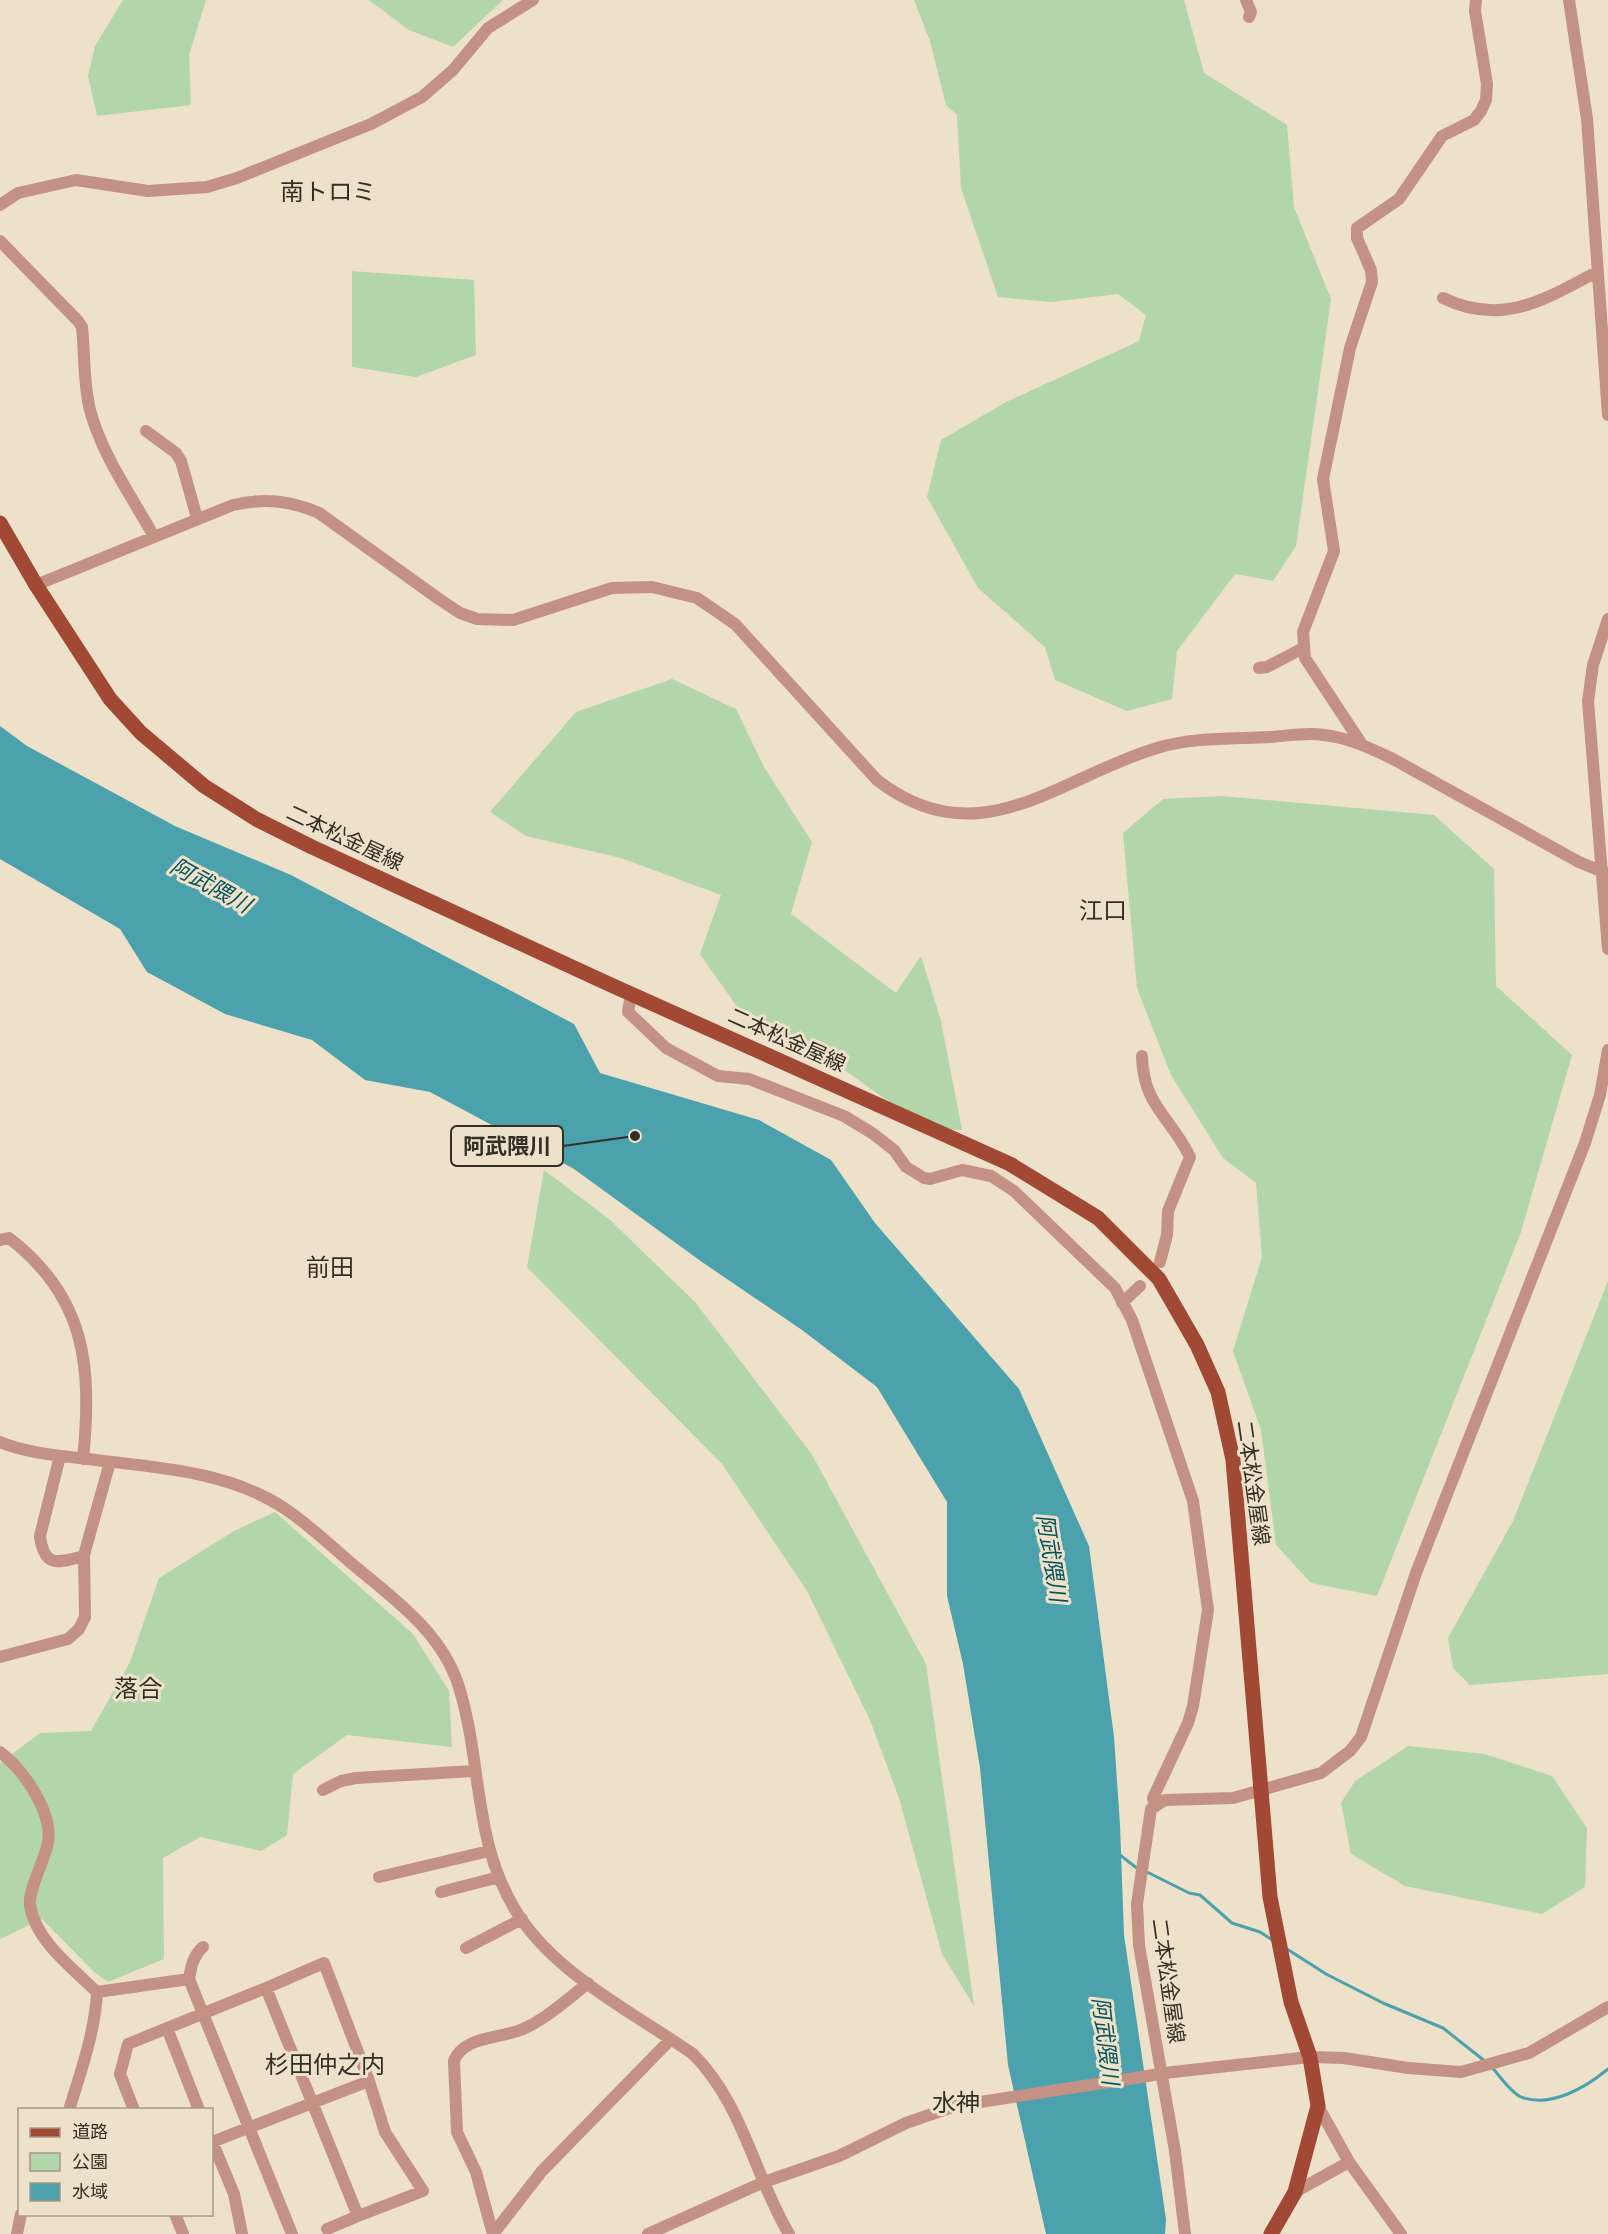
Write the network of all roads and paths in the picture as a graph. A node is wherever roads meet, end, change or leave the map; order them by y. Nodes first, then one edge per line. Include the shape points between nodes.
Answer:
1 (533, 0) edge
2 (1246, 0) edge
3 (1476, 0) edge
4 (1569, 0) edge
5 (1249, 17) dead end
6 (0, 205) edge
7 (0, 241) edge
8 (1602, 255) edge
9 (1598, 272) junction
10 (1443, 298) dead end
11 (1608, 416) edge
12 (146, 431) dead end
13 (197, 518) junction
14 (0, 523) edge
15 (153, 535) junction
16 (36, 585) junction
17 (1608, 619) edge
18 (1303, 648) junction
19 (1259, 668) dead end
20 (1361, 743) junction
21 (1605, 873) edge
22 (1608, 949) edge
23 (631, 994) junction
24 (1608, 1050) edge
25 (1142, 1056) dead end
26 (0, 1240) edge
27 (1160, 1262) dead end
28 (1140, 1286) dead end
29 (1122, 1303) junction
30 (3, 1446) edge
31 (60, 1456) junction
32 (83, 1459) junction
33 (110, 1462) junction
34 (84, 1556) junction
35 (0, 1657) edge
36 (0, 1752) edge
37 (474, 1772) junction
38 (323, 1790) dead end
39 (1260, 1790) junction
40 (1155, 1804) junction
41 (489, 1851) junction
42 (379, 1877) dead end
43 (499, 1877) junction
44 (441, 1892) dead end
45 (522, 1919) junction
46 (203, 1947) dead end
47 (466, 1948) dead end
48 (189, 1979) junction
49 (588, 1983) junction
50 (266, 1988) junction
51 (96, 1992) junction
52 (1608, 2007) edge
53 (204, 2013) junction
54 (167, 2028) junction
55 (671, 2039) junction
56 (1310, 2057) junction
57 (369, 2081) junction
58 (311, 2103) junction
59 (1318, 2106) junction
60 (69, 2108) edge
61 (134, 2108) edge
62 (199, 2108) edge
63 (250, 2127) junction
64 (213, 2141) edge
65 (213, 2143) edge
66 (1349, 2162) junction
67 (764, 2182) junction
68 (1295, 2192) junction
69 (21, 2216) edge
70 (176, 2216) edge
71 (358, 2216) junction
72 (327, 2229) dead end
73 (493, 2233) edge
74 (17, 2234) edge
75 (183, 2234) edge
76 (242, 2234) edge
77 (292, 2234) edge
78 (648, 2234) edge
79 (789, 2234) edge
80 (1185, 2234) edge
81 (1271, 2234) edge
82 (1401, 2234) edge

1 - 6 street via 488,28 453,70 422,97 370,124 237,178 207,187 148,191 75,180 18,193
2 - 5 street
3 - 18 street via 1487,84 1481,111 1474,120 1443,136 1399,199 1357,228 1372,282 1347,359 1323,479 1334,551 1303,632
4 - 8 street
7 - 15 street via 82,327 83,371 90,410 106,449
8 - 9 street
9 - 10 street via 1527,307 1470,310
9 - 11 street
12 - 13 street via 181,461
13 - 15 street
13 - 20 street via 255,500 299,504 365,544 460,613 477,619 513,620 612,588 652,587 697,598 735,624 877,780 892,792 939,812 978,814 1014,808 1141,753 1188,742 1322,734
14 - 16 main road, 二本松金屋線
15 - 16 street
16 - 23 main road, 二本松金屋線 via 110,699 141,732 204,786 256,819 312,847
17 - 21 street via 1593,665 1588,700
18 - 19 street
18 - 20 street via 1305,658
20 - 21 street
21 - 22 street
23 - 29 street, 二本松金屋線 via 628,1012 666,1048 690,1062 718,1076 749,1079 844,1116 894,1150 906,1167 924,1178 962,1170 1002,1182 1104,1276
23 - 39 main road, 二本松金屋線 via 1010,1164 1098,1218 1158,1278 1197,1345 1218,1392 1233,1460
24 - 39 street via 1600,1095 1585,1143 1416,1573 1361,1737 1350,1752 1321,1773
25 - 27 street via 1149,1096 1190,1157 1168,1211
26 - 32 street via 9,1238 43,1269 57,1288 76,1331 87,1377
28 - 29 street
29 - 40 street, 二本松金屋線 via 1132,1320 1193,1501 1208,1610 1193,1706 1153,1798
30 - 31 street
31 - 32 street
31 - 34 street via 40,1536 41,1549 54,1562
32 - 33 street
33 - 34 street
33 - 37 street via 247,1487 314,1531 414,1616 445,1655 459,1688
34 - 35 street via 85,1617 79,1629 68,1639
36 - 51 street via 34,1790 47,1823 48,1844 30,1903 36,1924
37 - 38 street via 356,1778
37 - 41 street
39 - 40 street via 1233,1798 1174,1799
39 - 56 main road, 二本松金屋線 via 1270,1896 1291,2002
40 - 80 street, 二本松金屋線 via 1137,1904 1139,1945 1175,2151
41 - 42 street
41 - 43 street
43 - 44 street
43 - 45 street
45 - 47 street
45 - 49 street via 556,1958
46 - 48 street via 197,1952
48 - 51 street
48 - 53 street
49 - 55 street
49 - 73 street via 524,2029 466,2045 457,2053 454,2071 458,2132 476,2172
50 - 53 street
50 - 57 street via 324,1963
50 - 58 street
51 - 60 street via 87,2049
52 - 56 street via 1529,2053 1461,2072
53 - 54 street
53 - 63 street
54 - 61 street via 128,2044 120,2074
54 - 62 street
55 - 67 street via 711,2072 739,2122
55 - 73 street via 542,2171
56 - 59 main road, 二本松金屋線
56 - 67 street, bridge via 1173,2072 961,2104 906,2123 839,2156
57 - 58 street
57 - 71 street via 385,2132 423,2190
58 - 63 street
58 - 71 street
59 - 66 street
59 - 68 main road, 二本松金屋線
63 - 64 street
63 - 77 street
65 - 76 street via 234,2194
66 - 68 street
66 - 82 street
67 - 78 street
67 - 79 street via 772,2206
68 - 81 main road, 二本松金屋線
69 - 74 street
70 - 75 street
71 - 72 street

